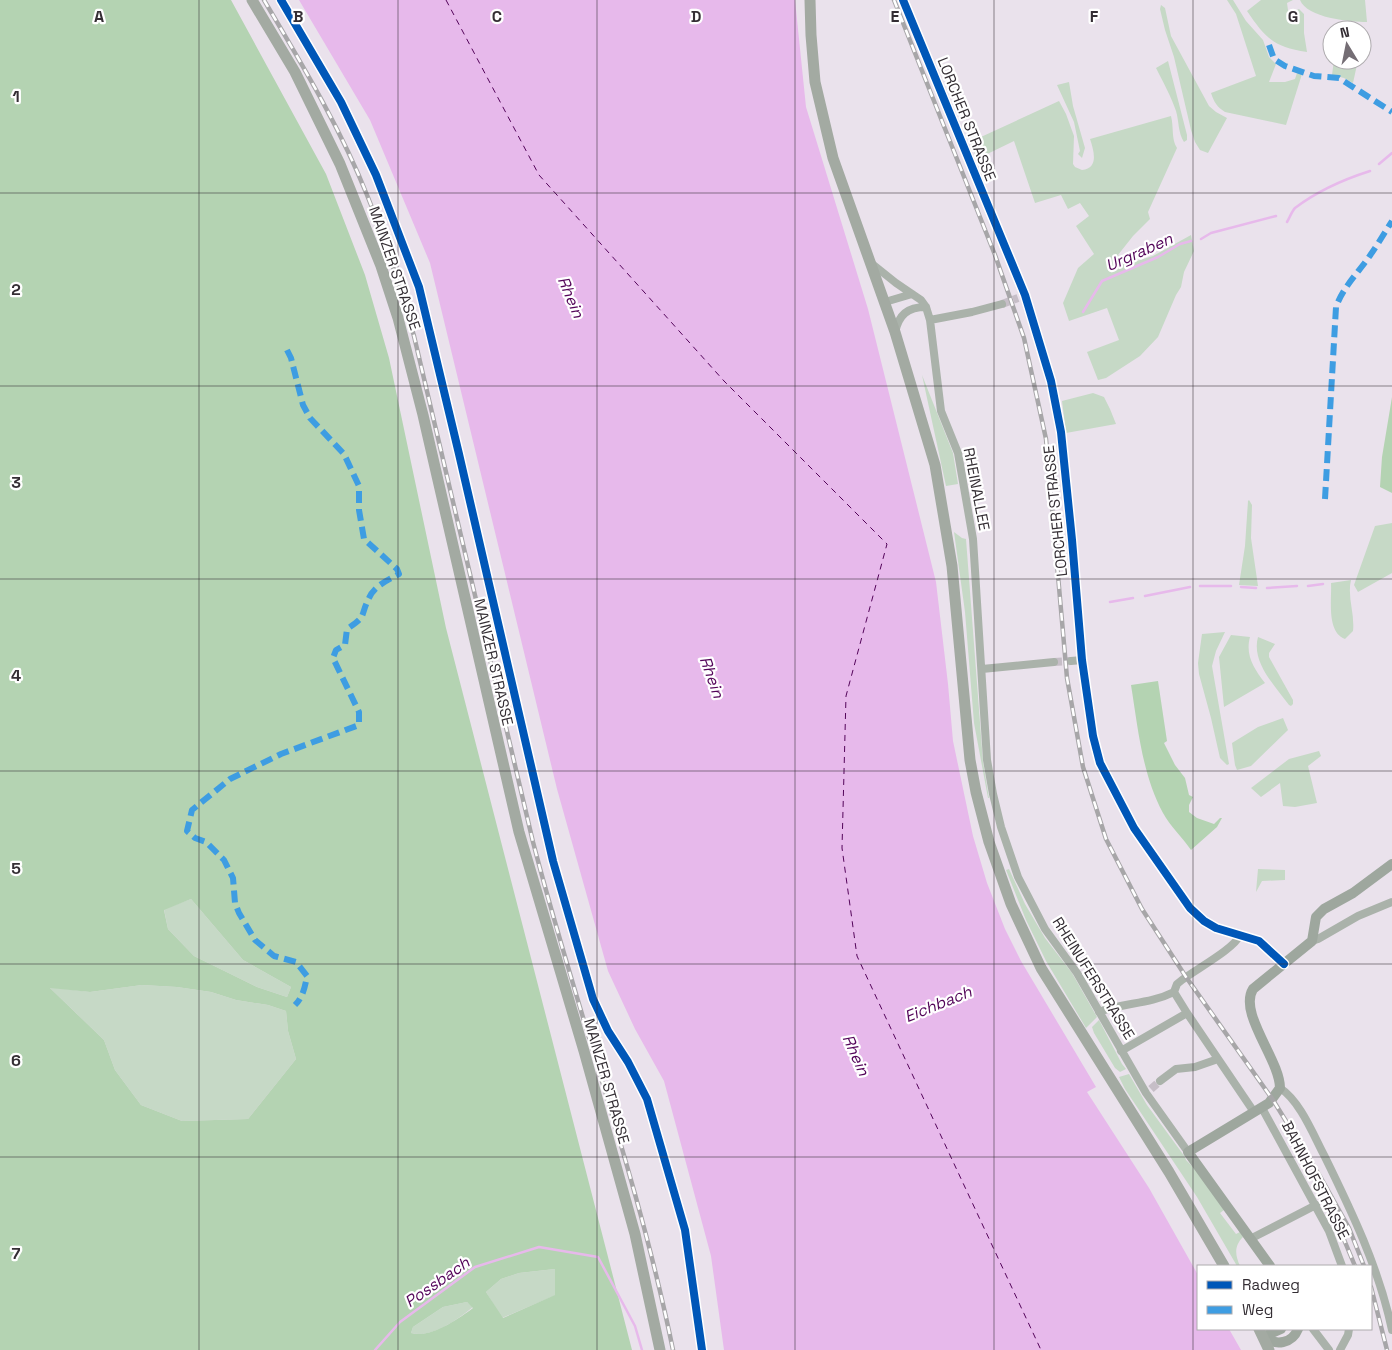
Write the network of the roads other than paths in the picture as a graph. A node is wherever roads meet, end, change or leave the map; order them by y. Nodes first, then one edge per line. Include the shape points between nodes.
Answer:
1 (252, 0) edge
2 (810, 0) edge
3 (903, 0) edge
4 (870, 262) junction
5 (912, 294) junction
6 (885, 302) junction
7 (1002, 304) tunnel mouth
8 (926, 307) junction
9 (930, 320) junction
10 (895, 332) junction
11 (1082, 660) junction
12 (1071, 661) tunnel mouth
13 (1054, 662) tunnel mouth
14 (982, 669) junction
15 (1392, 864) edge
16 (1392, 902) edge
17 (1240, 935) junction
18 (1312, 941) junction
19 (1284, 964) junction
20 (1174, 992) junction
21 (1099, 1012) junction
22 (1187, 1013) junction
23 (1121, 1051) junction
24 (1218, 1059) junction
25 (1160, 1081) tunnel mouth
26 (1280, 1088) junction
27 (1258, 1110) junction
28 (1188, 1152) junction
29 (1316, 1205) junction
30 (1250, 1239) junction
31 (1223, 1265) edge
32 (1269, 1265) edge
33 (1342, 1265) edge
34 (1372, 1265) edge
35 (1372, 1266) edge
36 (1276, 1330) edge
37 (1314, 1330) edge
38 (1349, 1330) edge
39 (1392, 1330) edge
40 (1261, 1333) edge
41 (1296, 1333) edge
42 (660, 1350) edge
43 (1270, 1350) edge
44 (1291, 1350) edge
45 (1330, 1350) edge
46 (1340, 1350) edge

1 - 42 main road, MAINZER STRASSE via 295,72 340,164 382,266 398,318 519,832 635,1234
2 - 4 main road via 818,97 833,158
3 - 11 street, LORCHER STRASSE via 1052,382 1061,432
4 - 5 street
4 - 6 main road
5 - 6 street
5 - 8 street
6 - 10 main road
7 - 9 street
8 - 9 street, RHEINALLEE
8 - 10 street via 903,314
9 - 14 street, RHEINALLEE via 941,411 958,453 972,532
10 - 31 main road via 935,465 952,566 970,760 982,817 1000,876 1041,968
11 - 12 street
11 - 17 street, LORCHER STRASSE via 1100,763 1134,828 1190,908 1216,928
13 - 14 street
14 - 21 street, RHEINUFERSTRASSE via 987,760 1001,827 1018,877 1048,934 1077,973
15 - 18 main road via 1318,914
16 - 18 street
17 - 19 street, LORCHER STRASSE via 1259,941
17 - 20 street via 1237,941 1177,984
18 - 19 main road
19 - 26 main road via 1256,986 1249,1002 1279,1075
20 - 21 street via 1155,1000
20 - 22 street, BAHNHOFSTRASSE
21 - 23 street, RHEINUFERSTRASSE
22 - 23 street
22 - 24 street, BAHNHOFSTRASSE
23 - 28 street, RHEINUFERSTRASSE
24 - 25 street via 1176,1069
24 - 27 street, BAHNHOFSTRASSE
26 - 27 main road via 1273,1100
26 - 34 street via 1296,1104 1316,1140 1359,1228
27 - 28 main road
27 - 29 street, BAHNHOFSTRASSE via 1279,1138
28 - 30 main road, RHEINUFERSTRASSE
29 - 30 street
29 - 33 street, BAHNHOFSTRASSE
30 - 32 main road, RHEINUFERSTRASSE
35 - 39 street
36 - 40 main road
37 - 45 street
38 - 46 street
40 - 41 main road via 1275,1343
40 - 43 main road
41 - 44 main road

